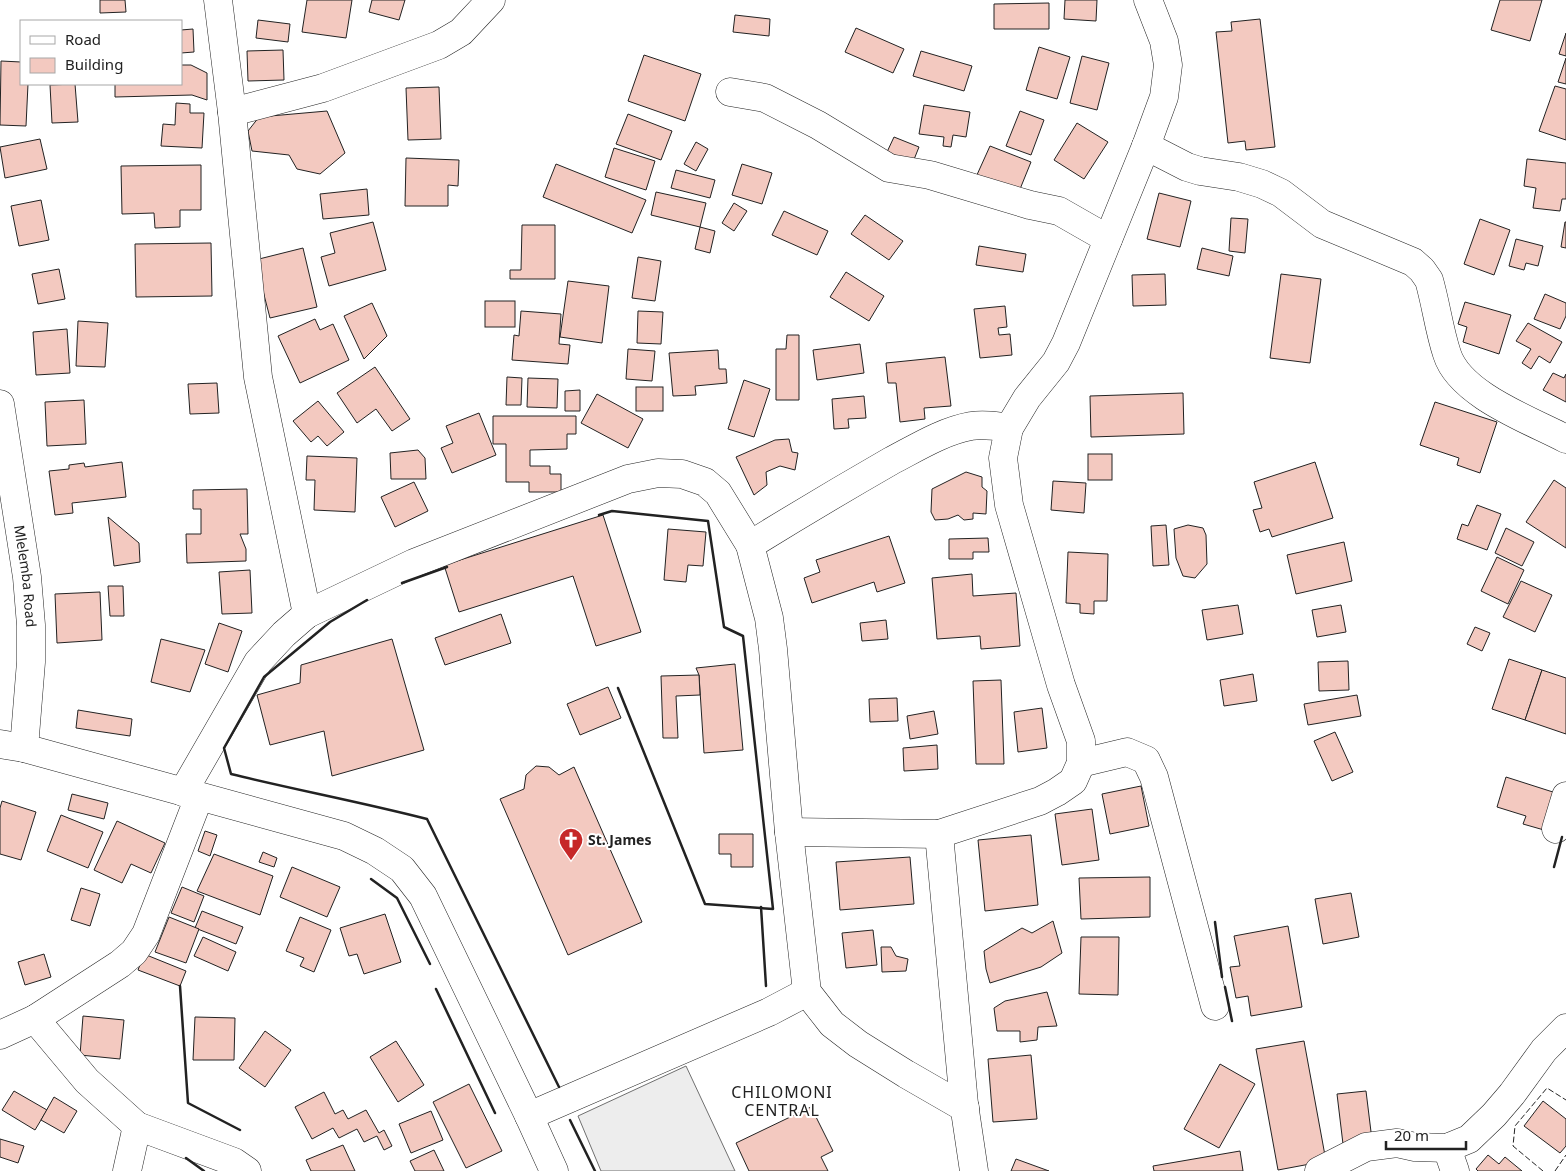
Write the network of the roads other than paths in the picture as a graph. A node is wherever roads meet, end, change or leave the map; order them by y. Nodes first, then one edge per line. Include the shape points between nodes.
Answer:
1 (218, 0) edge
2 (492, 0) edge
3 (1148, 0) edge
4 (730, 92) dead end
5 (232, 112) junction
6 (1146, 146) junction
7 (1108, 239) junction
8 (0, 404) edge
9 (1009, 428) junction
10 (1566, 439) edge
11 (750, 545) junction
12 (306, 614) junction
13 (12, 746) edge
14 (1081, 763) junction
15 (191, 794) junction
16 (1566, 796) edge
17 (1556, 829) dead end
18 (789, 832) junction
19 (939, 834) junction
20 (808, 992) junction
21 (1215, 1006) dead end
22 (35, 1019) junction
23 (1566, 1028) edge
24 (0, 1035) edge
25 (965, 1108) junction
26 (529, 1116) junction
27 (137, 1126) junction
28 (1451, 1159) edge
29 (127, 1171) edge
30 (247, 1171) edge
31 (554, 1171) edge
32 (974, 1171) edge
33 (1319, 1171) edge

1 - 5 street
2 - 5 street via 461,32 439,46 324,88
3 - 6 street via 1164,41 1168,64 1164,97
4 - 7 street via 765,98 889,168 930,175 1030,205 1059,210
5 - 12 street via 258,377
6 - 7 street
6 - 10 street via 1187,167 1262,184 1281,193 1322,224 1413,262 1429,280 1447,355 1454,368 1486,398
7 - 9 street via 1056,362 1026,398
8 - 13 street, Mlelemba Road via 27,577 31,625 31,662
9 - 11 street via 985,424 970,426 919,446
9 - 14 street via 1003,458 1009,505 1081,741
11 - 12 street via 718,493 705,482 682,474 658,473 628,479 414,562
11 - 18 street via 769,618
12 - 15 street via 258,662
13 - 15 street
14 - 19 street via 1073,781 1040,801
14 - 21 street via 1127,752 1146,760 1154,777
15 - 22 street via 146,934 134,952
15 - 26 street via 344,836 375,850 402,870 423,896
16 - 17 street
18 - 19 street
18 - 20 street
19 - 25 street
20 - 25 street via 832,1024 858,1044
20 - 26 street
22 - 24 street
22 - 27 street via 88,1081
23 - 28 street via 1544,1050 1494,1115
25 - 32 street
26 - 31 street
27 - 29 street
27 - 30 street via 234,1162
28 - 33 street via 1397,1143 1366,1147

